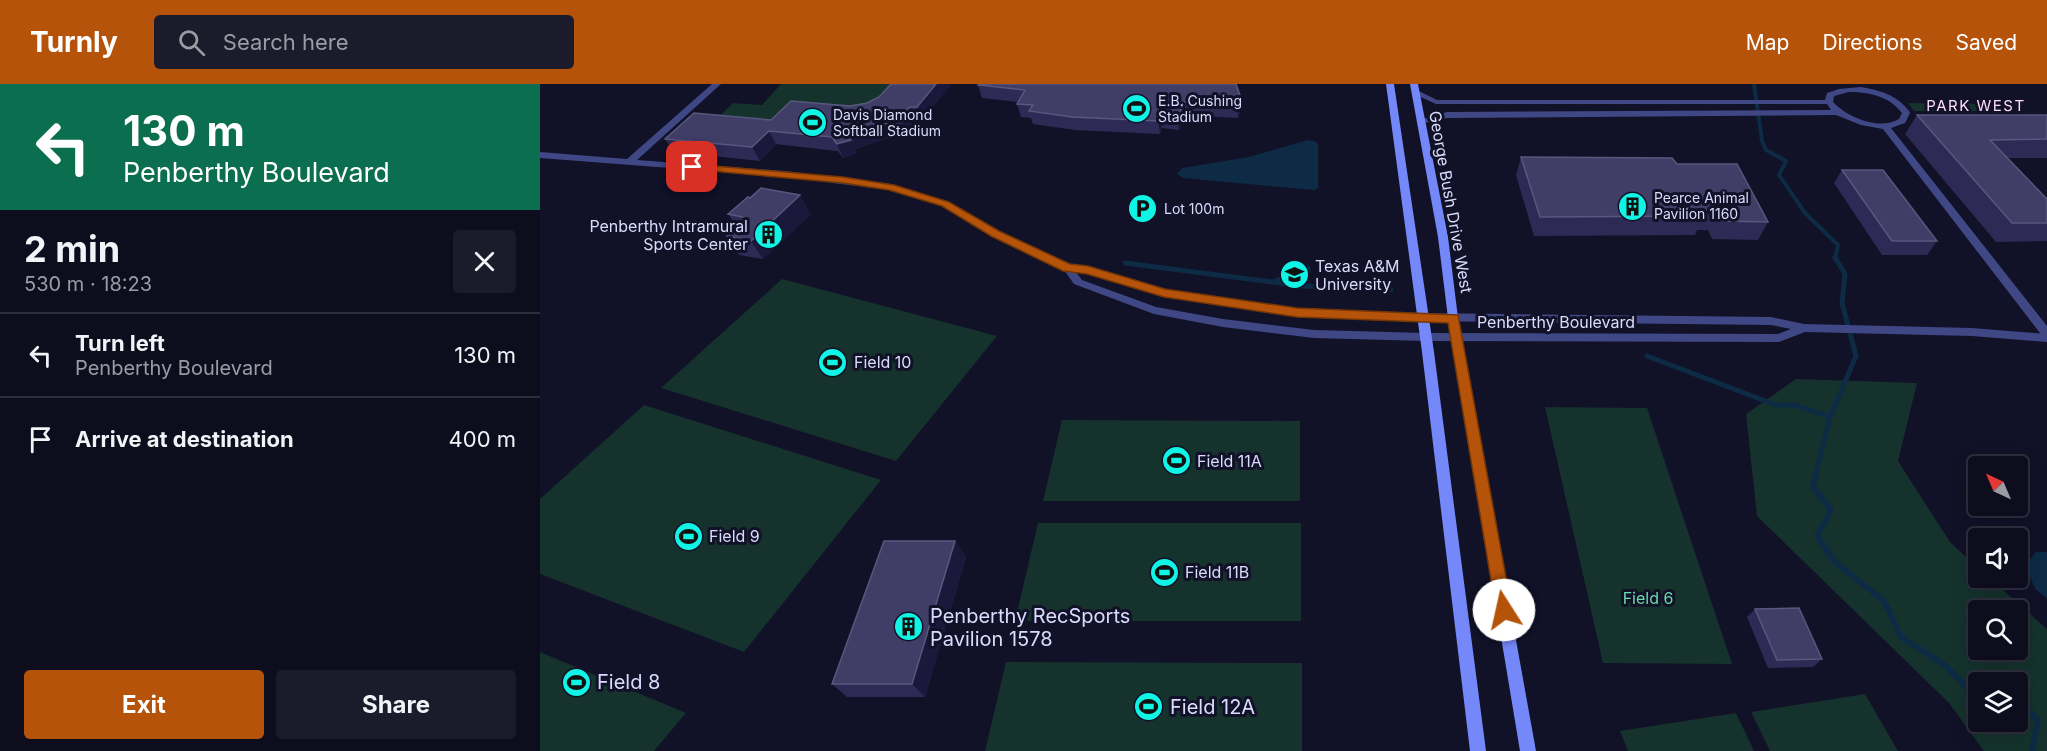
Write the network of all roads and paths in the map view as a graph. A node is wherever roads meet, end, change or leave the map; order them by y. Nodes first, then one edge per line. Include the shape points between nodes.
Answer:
1 (717, 84) edge
2 (1390, 84) edge
3 (1415, 89) edge
4 (1545, 102) junction
5 (1829, 102) junction
6 (1838, 112) junction
7 (1550, 115) junction
8 (1420, 121) junction
9 (1885, 126) junction
10 (540, 155) edge
11 (629, 162) junction
12 (1068, 268) junction
13 (1423, 317) junction
14 (1453, 318) junction
15 (1804, 328) junction
16 (2047, 336) edge
17 (1426, 338) junction
18 (1457, 338) junction
19 (1478, 751) edge
20 (1528, 751) edge

1 - 11 street
2 - 13 main road
3 - 4 street via 1436,102
3 - 8 main road, George Bush Drive West
4 - 5 street
4 - 7 street
5 - 6 street
5 - 9 street via 1830,95 1837,90 1849,88 1884,94 1903,106 1906,113 1901,123
6 - 7 street
6 - 9 street via 1860,123
7 - 8 street via 1447,116
8 - 14 main road, George Bush Drive West via 1443,237
9 - 16 street
10 - 11 street, Penberthy Boulevard
11 - 12 street, Penberthy Boulevard via 832,178 891,188 945,204
12 - 13 street, Penberthy Boulevard via 1088,270 1164,293 1297,313
12 - 17 street, Penberthy Boulevard via 1078,282 1166,313 1314,334
13 - 14 street, Penberthy Boulevard
13 - 17 main road
14 - 15 street, Penberthy Boulevard via 1771,321
14 - 18 main road, George Bush Drive West
15 - 16 street, Penberthy Boulevard
15 - 18 street, Penberthy Boulevard via 1779,338
17 - 18 street, Penberthy Boulevard
17 - 19 main road
18 - 20 main road, George Bush Drive West

